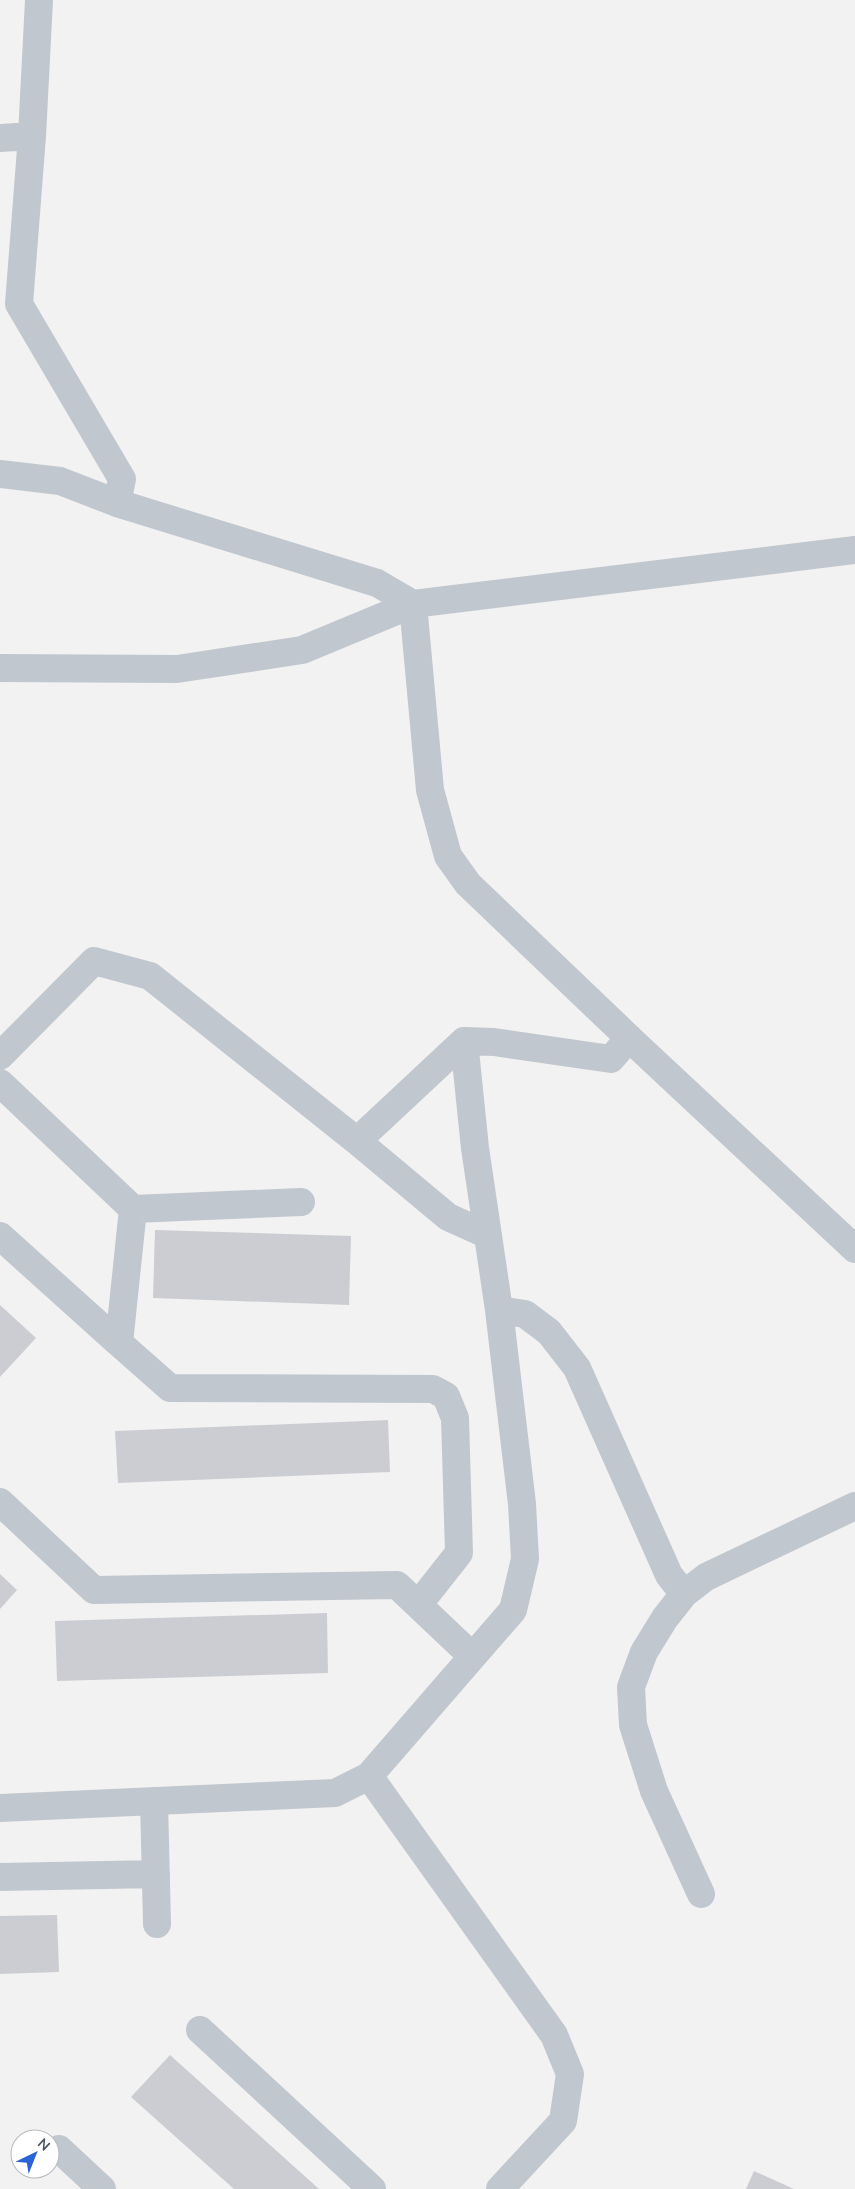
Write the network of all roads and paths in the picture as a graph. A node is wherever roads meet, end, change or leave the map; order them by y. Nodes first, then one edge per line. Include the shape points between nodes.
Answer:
1 (39, 0) edge
2 (32, 136) junction
3 (0, 138) edge
4 (0, 474) edge
5 (118, 504) junction
6 (855, 550) edge
7 (413, 604) junction
8 (0, 668) edge
9 (629, 1038) junction
10 (464, 1041) junction
11 (0, 1056) edge
12 (0, 1083) edge
13 (357, 1141) junction
14 (301, 1202) dead end
15 (133, 1209) junction
16 (488, 1235) junction
17 (0, 1236) edge
18 (855, 1249) edge
19 (499, 1310) junction
20 (119, 1344) junction
21 (0, 1502) edge
22 (855, 1506) edge
23 (684, 1594) junction
24 (418, 1605) junction
25 (472, 1656) junction
26 (369, 1776) junction
27 (154, 1801) junction
28 (0, 1808) edge
29 (156, 1874) junction
30 (0, 1877) edge
31 (701, 1894) dead end
32 (157, 1924) dead end
33 (200, 2030) dead end
34 (60, 2150) edge
35 (102, 2189) edge
36 (372, 2189) edge
37 (500, 2189) edge

1 - 2 street
2 - 3 street
2 - 5 street via 19,304 122,480
4 - 5 street via 60,481
5 - 7 street via 377,583
6 - 7 street
7 - 8 street via 302,650 177,669
7 - 9 street via 430,790 448,856 468,884
9 - 10 street via 611,1059 494,1042
9 - 18 street
10 - 13 street
10 - 16 street
11 - 13 street via 94,961 150,976
12 - 15 street
13 - 16 street via 448,1217
14 - 15 street
15 - 20 street
16 - 19 street
17 - 20 street
19 - 23 street via 526,1314 549,1332 577,1368 669,1576
19 - 25 street via 522,1504 525,1559 513,1610
20 - 24 street via 170,1388 433,1389 446,1396 454,1418 459,1552
21 - 24 street via 94,1590 397,1585
22 - 23 street via 706,1576
23 - 31 street via 644,1652 631,1687 633,1725 654,1791
24 - 25 street
25 - 26 street
26 - 27 street via 335,1793
26 - 37 street via 554,2035 570,2074 563,2121
27 - 28 street
27 - 29 street
29 - 30 street
29 - 32 street
33 - 36 street
34 - 35 street

